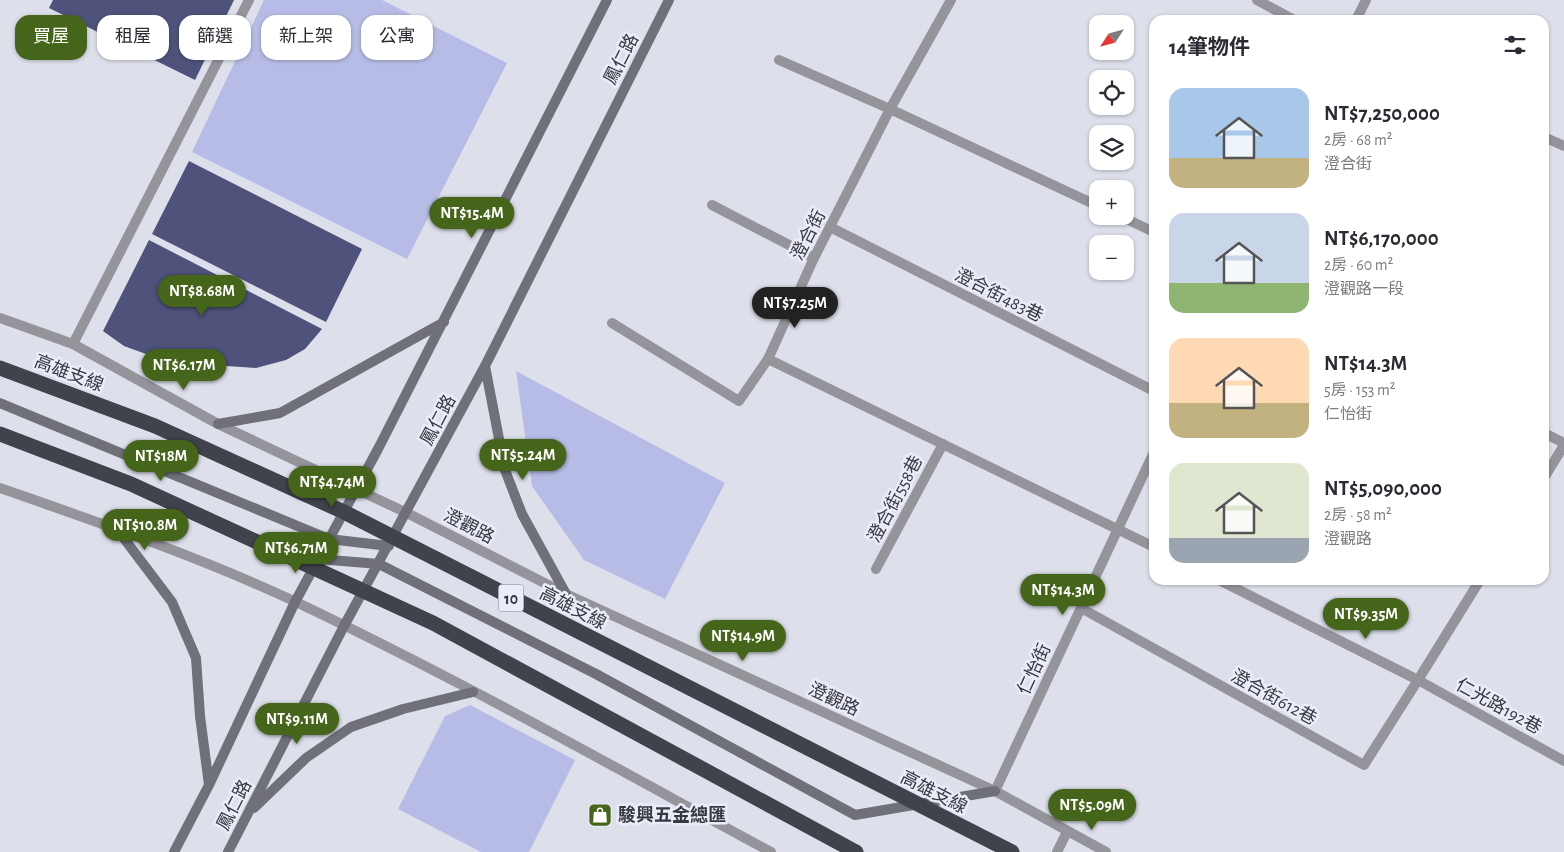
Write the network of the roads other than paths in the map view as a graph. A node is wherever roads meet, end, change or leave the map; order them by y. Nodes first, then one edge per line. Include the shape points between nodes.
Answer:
1 (249, 0) edge
2 (607, 0) edge
3 (669, 0) edge
4 (951, 0) edge
5 (1257, 0) edge
6 (1366, 0) edge
7 (1285, 15) edge
8 (1358, 15) edge
9 (779, 60) dead end
10 (890, 109) junction
11 (1549, 139) edge
12 (1564, 146) edge
13 (1089, 202) edge
14 (712, 206) dead end
15 (1134, 223) edge
16 (830, 227) junction
17 (1149, 230) edge
18 (814, 258) junction
19 (0, 318) edge
20 (444, 322) junction
21 (612, 323) dead end
22 (73, 344) junction
23 (768, 359) junction
24 (486, 366) junction
25 (0, 368) edge
26 (1149, 388) edge
27 (0, 403) edge
28 (218, 424) junction
29 (0, 434) edge
30 (1549, 436) edge
31 (943, 444) junction
32 (1564, 444) edge
33 (1149, 463) edge
34 (1549, 470) edge
35 (0, 489) edge
36 (357, 489) junction
37 (407, 513) junction
38 (116, 528) junction
39 (1118, 529) junction
40 (330, 539) junction
41 (1149, 545) edge
42 (389, 546) junction
43 (318, 559) junction
44 (379, 564) junction
45 (876, 569) dead end
46 (1229, 585) edge
47 (1477, 585) edge
48 (566, 594) junction
49 (295, 602) junction
50 (1081, 608) junction
51 (344, 626) junction
52 (1418, 680) junction
53 (473, 692) junction
54 (1564, 761) edge
55 (209, 785) junction
56 (995, 791) junction
57 (247, 814) junction
58 (1067, 832) junction
59 (174, 852) edge
60 (228, 852) edge
61 (771, 852) edge
62 (856, 852) edge
63 (1012, 852) edge
64 (1057, 852) edge
65 (1106, 852) edge

1 - 22 street
2 - 20 main road, 鳳仁路
3 - 24 main road, 鳳仁路
4 - 10 street, 澄合街
5 - 7 street
6 - 8 street
9 - 10 street
10 - 13 street
10 - 16 street, 澄合街
11 - 12 street
14 - 18 street
15 - 17 street
16 - 18 street, 澄合街
16 - 26 street, 澄合街483巷
18 - 23 street, 澄合街
19 - 22 street, 澄觀路
20 - 28 main road via 280,413
20 - 36 main road, 鳳仁路
21 - 23 street, 澄合街 via 739,401
22 - 28 street, 澄觀路
23 - 31 street
24 - 37 main road, 鳳仁路
24 - 48 main road via 505,470 522,514
25 - 63 highway, 高雄支線 / 10, bridge via 155,426 344,512
27 - 40 main road
28 - 36 street, 澄觀路
29 - 62 highway, bridge via 131,484 434,623
30 - 32 street
31 - 39 street
31 - 45 street, 澄合街558巷
32 - 34 street
33 - 39 street, 仁怡街
35 - 38 street
36 - 37 street, 澄觀路
36 - 40 main road, 鳳仁路
37 - 42 main road, 鳳仁路
37 - 48 street, 澄觀路
38 - 49 street
38 - 55 main road via 172,602 196,658
39 - 41 street
39 - 50 street, 仁怡街
40 - 42 main road
40 - 43 main road, 鳳仁路
42 - 44 main road, 鳳仁路
43 - 44 main road
43 - 49 main road, 鳳仁路
44 - 51 main road, 鳳仁路
44 - 56 main road via 596,674 855,815
46 - 52 street
47 - 52 street
48 - 56 street, 澄觀路
49 - 51 street
49 - 55 main road, 鳳仁路
50 - 52 street, 澄合街612巷 via 1364,765
50 - 56 street, 仁怡街
51 - 53 street
51 - 57 main road, 鳳仁路
52 - 54 street, 仁光路192巷
53 - 57 main road via 403,710 351,728 306,758
53 - 61 street
55 - 59 main road, 鳳仁路
56 - 58 street, 澄觀路
57 - 60 main road, 鳳仁路
58 - 64 street
58 - 65 street, 澄觀路

